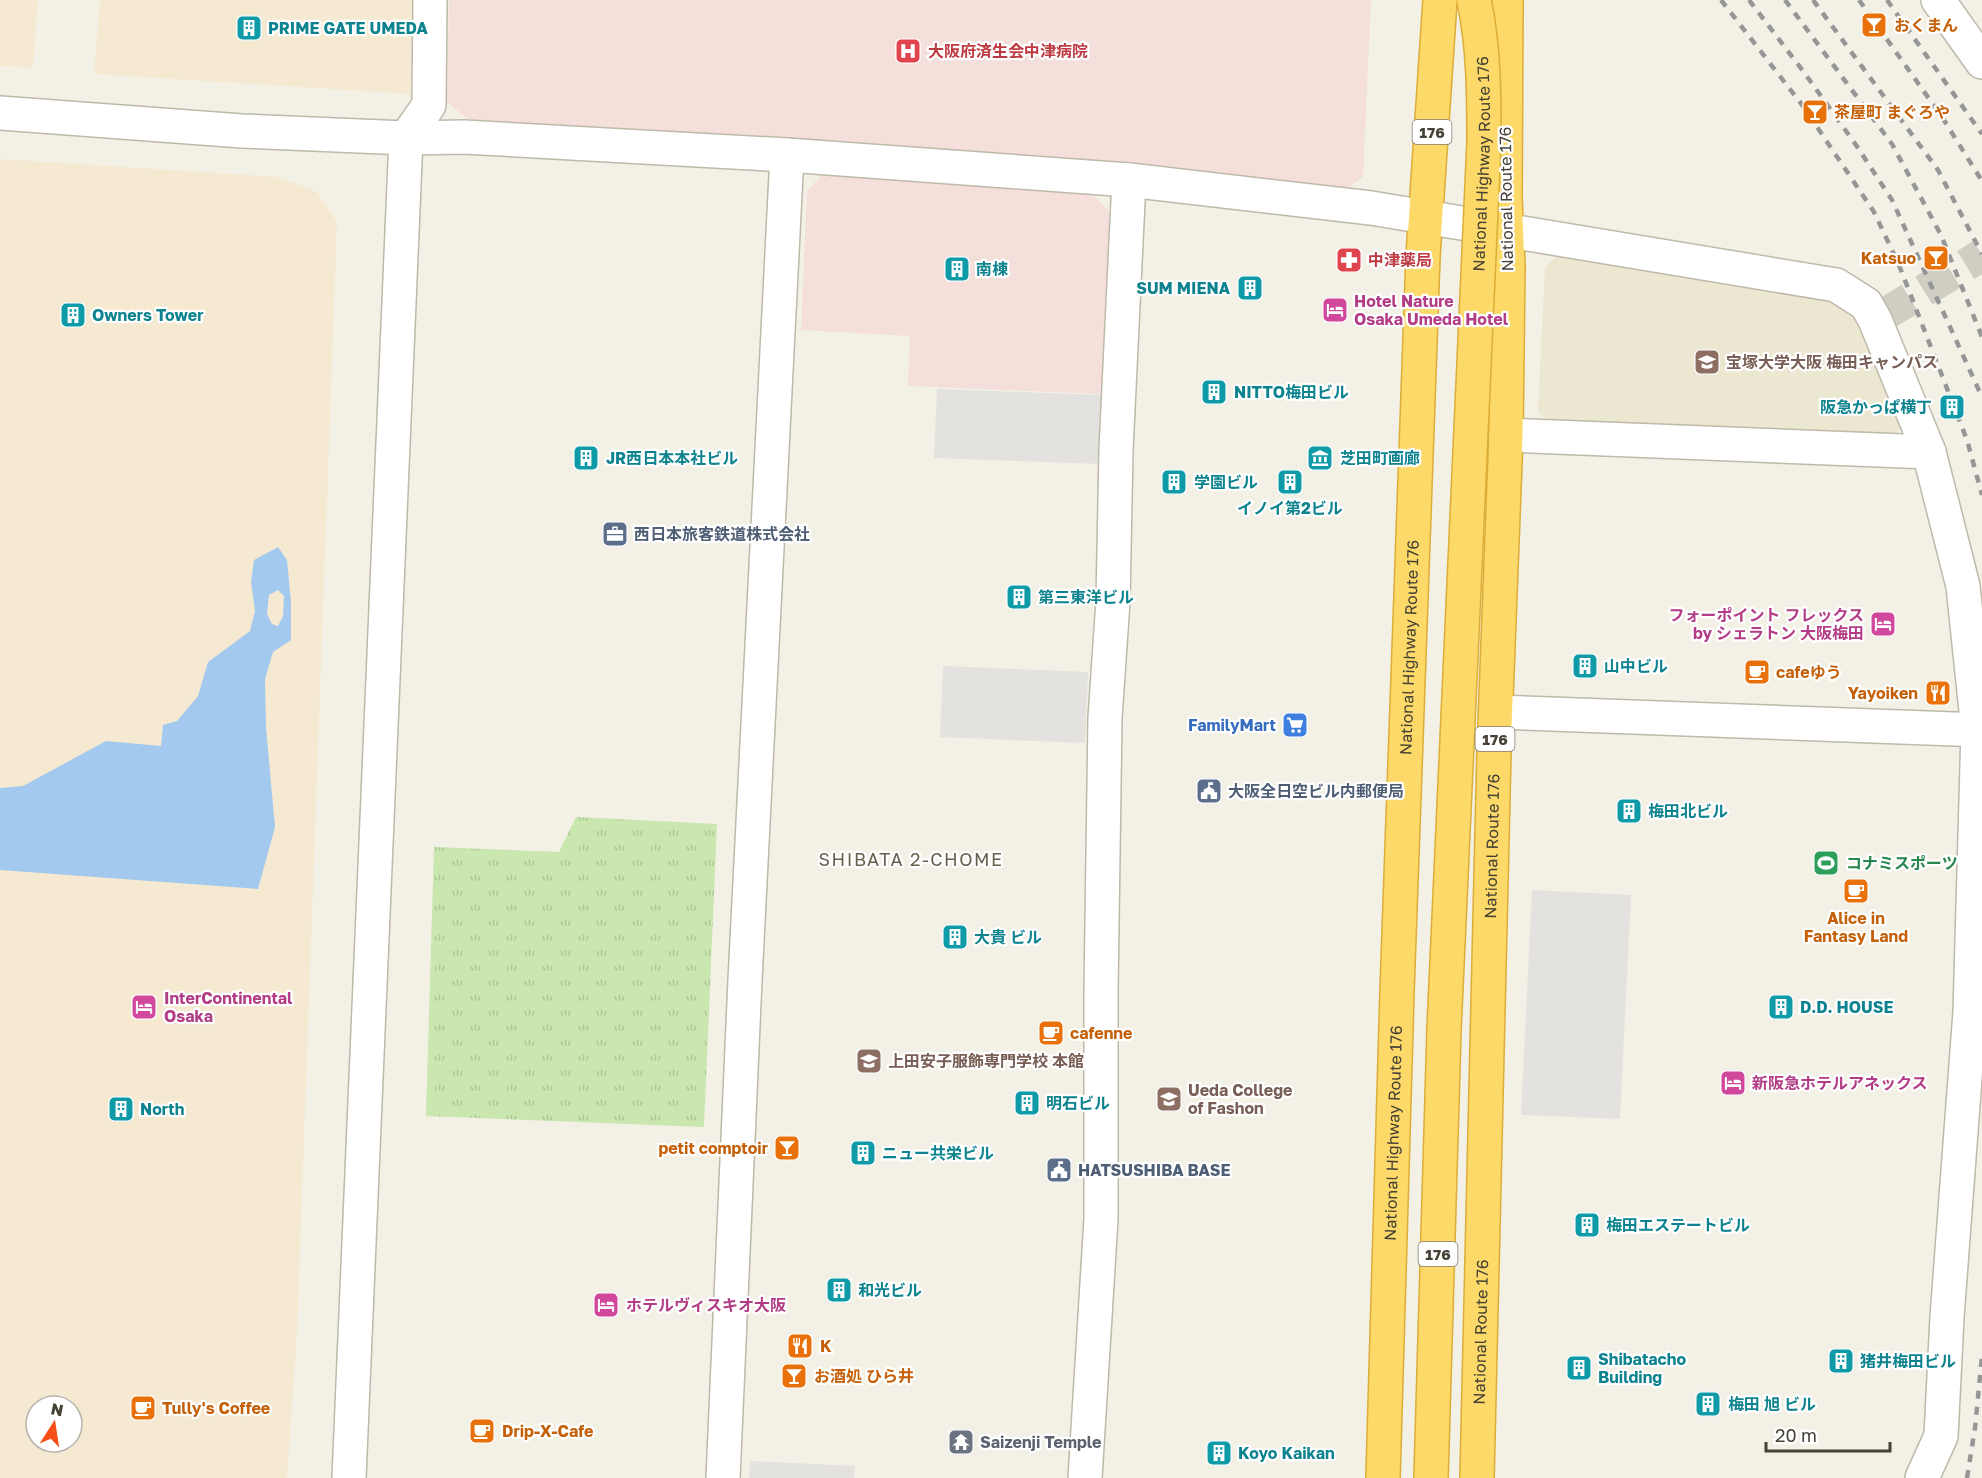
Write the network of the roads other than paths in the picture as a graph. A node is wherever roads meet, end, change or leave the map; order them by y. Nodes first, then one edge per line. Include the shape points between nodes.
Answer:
1 (430, 0) edge
2 (1426, 0) edge
3 (1440, 0) edge
4 (1474, 0) edge
5 (1506, 0) edge
6 (1938, 0) edge
7 (1437, 47) junction
8 (1982, 62) edge
9 (0, 113) edge
10 (406, 138) junction
11 (787, 155) junction
12 (1129, 180) junction
13 (1426, 217) junction
14 (1520, 234) junction
15 (1506, 435) junction
16 (1929, 452) junction
17 (1496, 712) junction
18 (1980, 730) edge
19 (1976, 1012) edge
20 (349, 1478) edge
21 (723, 1478) edge
22 (1085, 1478) edge
23 (1383, 1478) edge
24 (1431, 1478) edge
25 (1477, 1478) edge
26 (1922, 1478) edge

1 - 10 street via 429,105
2 - 7 highway, National Highway Route 176 / 176
3 - 7 highway, 176
4 - 24 highway, National Highway Route 176 / 176, bridge via 1480,25 1485,142 1444,1030
5 - 14 highway, National Route 176 / 176 via 1504,197
6 - 8 street
7 - 13 highway, National Highway Route 176 / 176
9 - 10 street via 242,131
10 - 11 street via 465,137
10 - 20 street
11 - 12 street
11 - 21 street
12 - 13 street
12 - 22 street via 1105,718 1101,1219
13 - 14 street
13 - 23 highway, National Highway Route 176 / 176 via 1401,862
14 - 15 highway, National Route 176 / 176
14 - 16 street via 1836,285 1866,304 1879,318
15 - 16 street
15 - 17 highway, National Route 176 / 176
16 - 18 street via 1963,586
17 - 18 street
17 - 25 highway, National Route 176 / 176
18 - 19 street
19 - 26 street via 1947,1317 1941,1436

